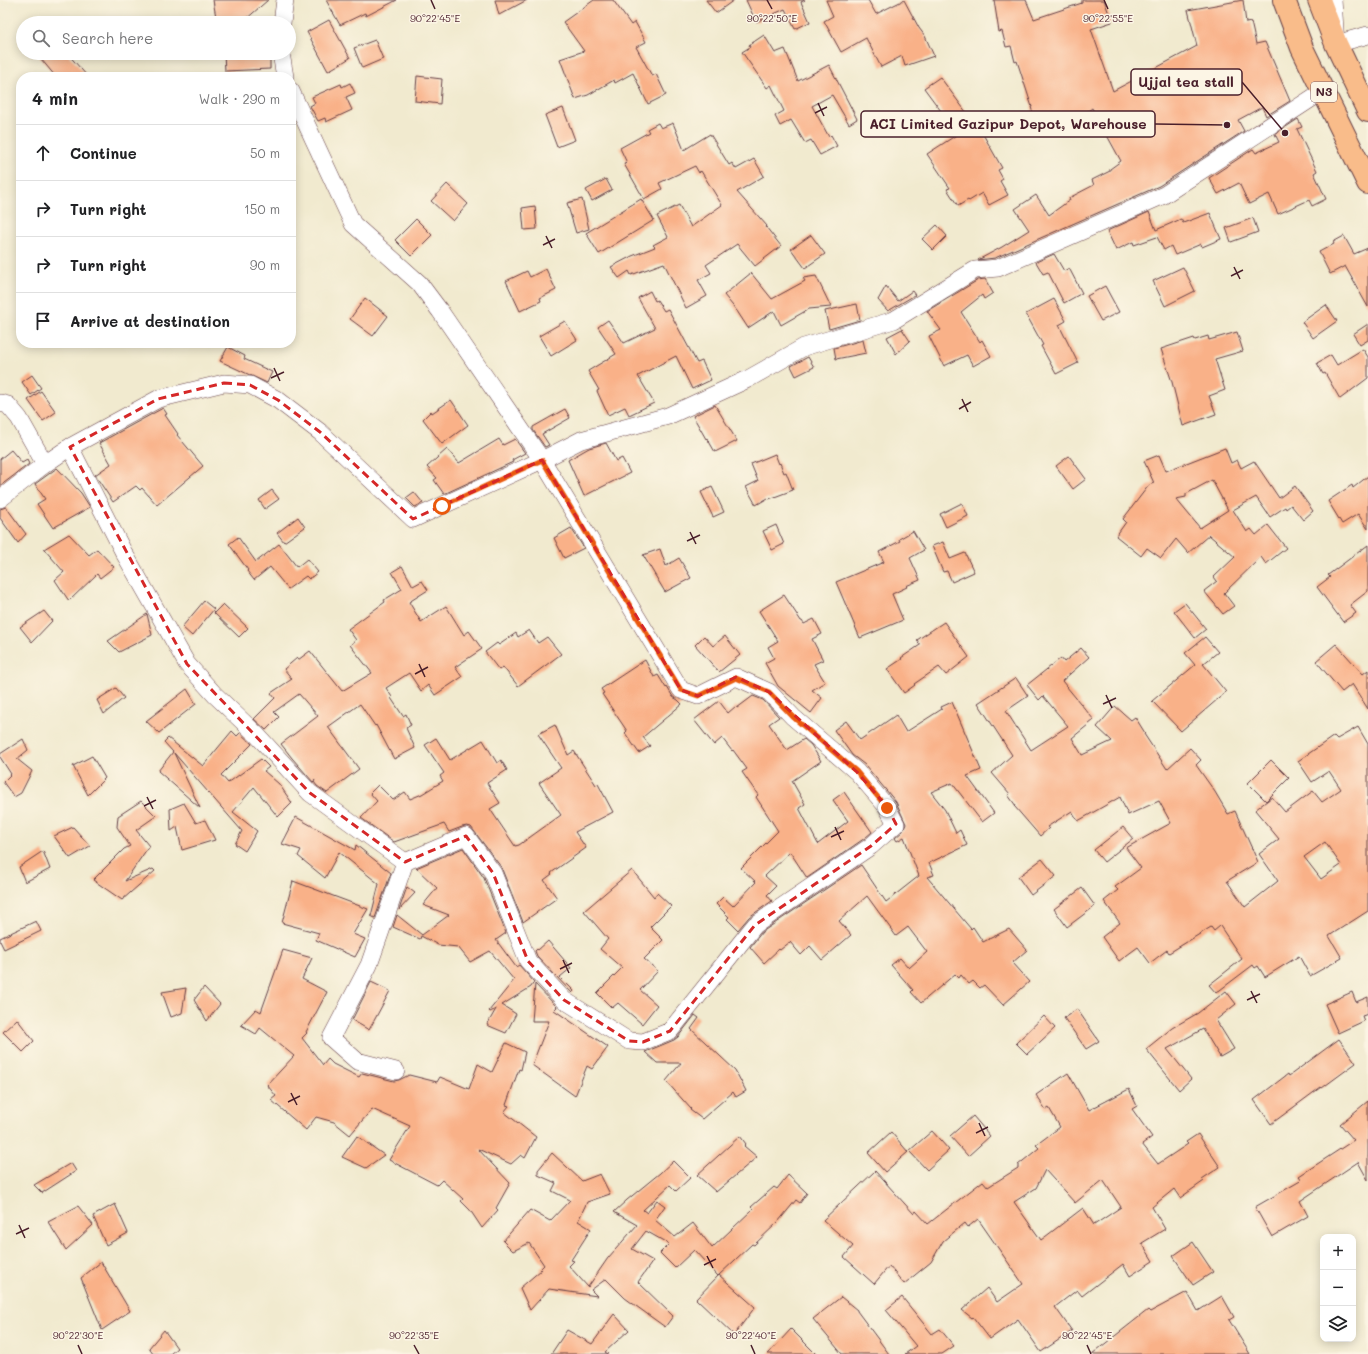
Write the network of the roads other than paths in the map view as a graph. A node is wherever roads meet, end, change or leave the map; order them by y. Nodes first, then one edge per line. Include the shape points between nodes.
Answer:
1 (285, 0) edge
2 (1284, 0) edge
3 (1319, 0) edge
4 (1333, 0) edge
5 (283, 16) edge
6 (1368, 35) edge
7 (1336, 44) junction
8 (282, 60) edge
9 (285, 72) edge
10 (1323, 91) junction
11 (296, 102) edge
12 (1368, 111) edge
13 (1368, 183) edge
14 (0, 403) edge
15 (70, 447) junction
16 (542, 460) junction
17 (45, 464) junction
18 (0, 499) edge
19 (405, 862) junction
20 (396, 1071) dead end

1 - 5 street
2 - 10 highway, N3 via 1302,48
3 - 7 highway, N3
4 - 7 street
6 - 7 street
7 - 12 highway, N3
8 - 9 street
10 - 13 highway, N3
10 - 16 street via 1164,194 998,268 975,270 894,320 804,347 748,380 668,416 581,440
11 - 16 street via 354,224 419,283
14 - 17 street via 8,405 19,418
15 - 16 street via 158,400 224,383 250,384 278,400 320,432 413,519
15 - 17 street
15 - 19 street via 124,553 187,664 258,734 310,793
16 - 19 street via 681,690 698,696 736,678 769,692 793,717 857,772 887,808 896,824 871,846 755,925 670,1031 643,1042 628,1041 564,1000 528,961 493,873 466,836
17 - 18 street
19 - 20 street via 369,965 331,1038 356,1061

